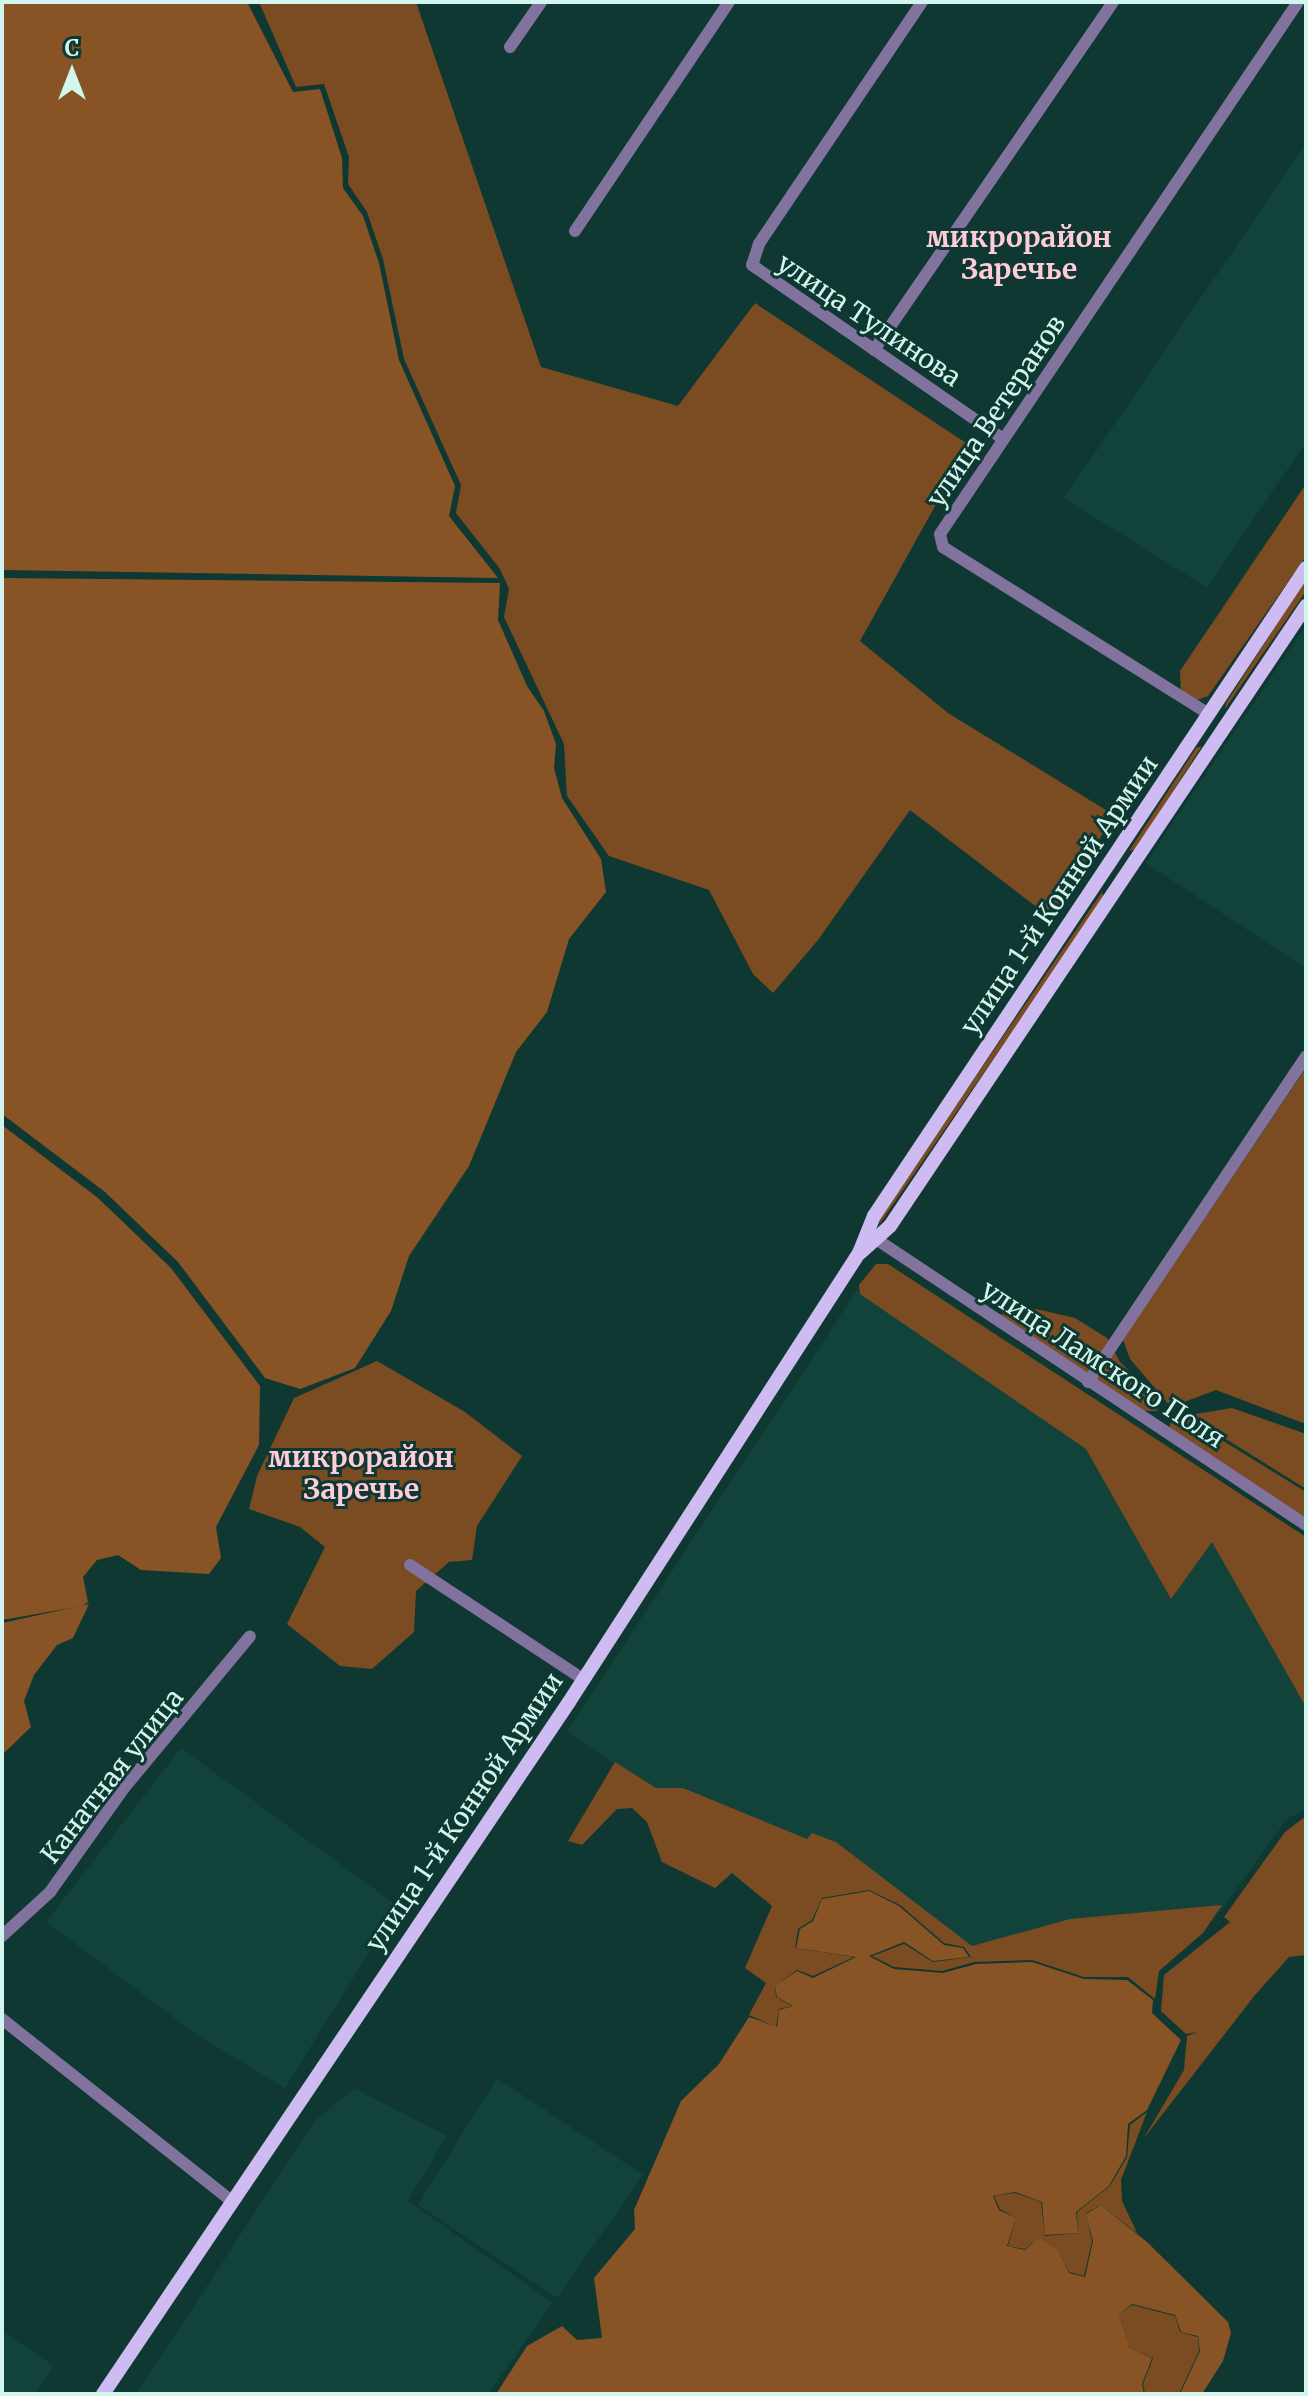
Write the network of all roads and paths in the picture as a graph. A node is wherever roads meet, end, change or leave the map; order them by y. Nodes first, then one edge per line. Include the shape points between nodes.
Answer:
1 (541, 2) edge
2 (729, 2) edge
3 (922, 2) edge
4 (1113, 2) edge
5 (1298, 2) edge
6 (510, 47) dead end
7 (575, 231) dead end
8 (874, 350) junction
9 (1002, 438) junction
10 (1306, 568) edge
11 (1306, 606) edge
12 (1208, 716) junction
13 (1224, 730) junction
14 (1109, 863) junction
15 (1128, 875) junction
16 (1306, 1056) edge
17 (876, 1239) junction
18 (859, 1253) junction
19 (1088, 1382) junction
20 (1306, 1525) edge
21 (410, 1565) dead end
22 (250, 1636) dead end
23 (583, 1679) junction
24 (2, 1936) edge
25 (2, 2019) edge
26 (232, 2201) junction
27 (103, 2394) edge

1 - 6 street
2 - 7 street
3 - 8 street, улица Тулинова via 759,244 752,265
4 - 8 street
5 - 9 street, улица Ветеранов
8 - 9 street, улица Тулинова
9 - 12 street, улица Ветеранов via 945,522 943,547
10 - 12 main road, улица 1-й Конной Армии
11 - 13 main road, улица 1-й Конной Армии
12 - 13 main road
12 - 14 main road, улица 1-й Конной Армии
13 - 15 main road, улица 1-й Конной Армии
14 - 15 main road
14 - 18 main road, улица 1-й Конной Армии via 874,1216
15 - 17 main road, улица 1-й Конной Армии via 890,1226
16 - 19 street
17 - 18 main road, улица 1-й Конной Армии
17 - 19 street, улица Ламского Поля
18 - 23 main road, улица 1-й Конной Армии
19 - 20 street, улица Ламского Поля
21 - 23 street
22 - 24 street, Канатная улица via 124,1788 50,1892
23 - 26 main road, улица 1-й Конной Армии
25 - 26 street
26 - 27 main road, улица 1-й Конной Армии

